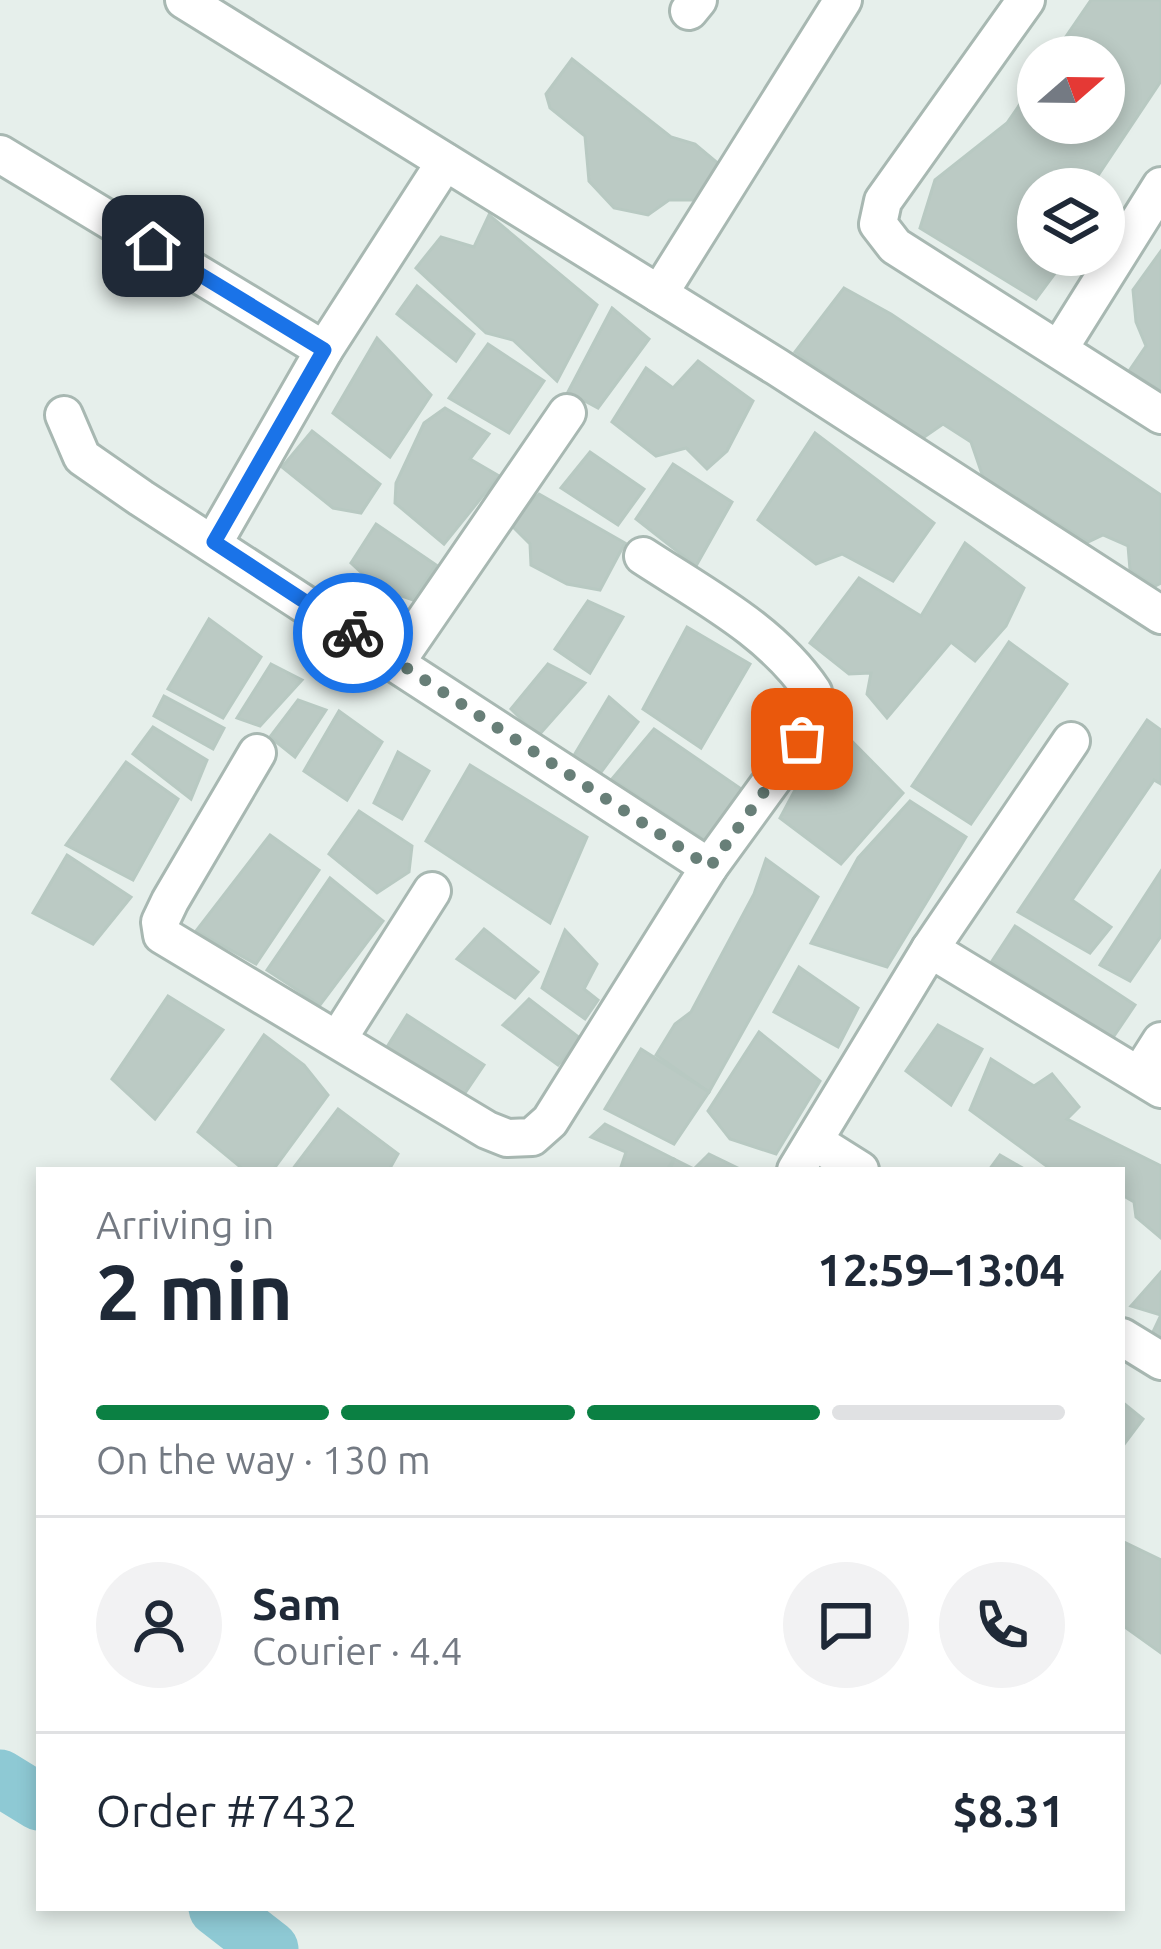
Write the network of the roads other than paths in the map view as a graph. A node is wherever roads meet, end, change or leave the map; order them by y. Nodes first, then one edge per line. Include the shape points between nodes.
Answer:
1 (184, 0) edge
2 (843, 0) edge
3 (1026, 0) edge
4 (0, 154) edge
5 (445, 163) junction
6 (1161, 186) edge
7 (658, 294) junction
8 (1059, 349) junction
9 (324, 350) junction
10 (567, 413) dead end
11 (64, 415) dead end
12 (1161, 415) edge
13 (214, 542) junction
14 (644, 556) dead end
15 (1161, 615) edge
16 (397, 661) junction
17 (1071, 741) dead end
18 (257, 753) dead end
19 (710, 867) junction
20 (432, 891) dead end
21 (930, 949) junction
22 (338, 1039) junction
23 (1161, 1041) edge
24 (1151, 1082) edge
25 (805, 1155) edge
26 (849, 1167) edge
27 (1125, 1339) edge
28 (1161, 1361) edge

1 - 5 street
2 - 7 street
3 - 8 street via 883,201 878,224 895,246
4 - 9 street
5 - 7 street
5 - 9 street
6 - 8 street
7 - 15 street
8 - 12 street
9 - 13 street
10 - 16 street
11 - 13 street via 82,457
13 - 16 street
14 - 19 street via 763,636 813,692 802,739
16 - 19 street
17 - 21 street
18 - 22 street via 170,901 162,935
19 - 22 street via 569,1094 532,1137 487,1130
20 - 22 street
21 - 24 street
21 - 25 street
23 - 24 street
25 - 26 street
27 - 28 street

